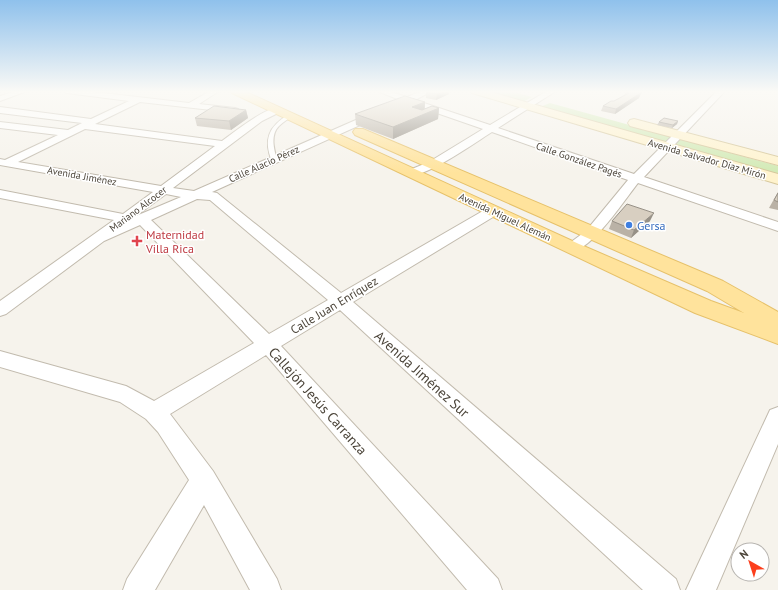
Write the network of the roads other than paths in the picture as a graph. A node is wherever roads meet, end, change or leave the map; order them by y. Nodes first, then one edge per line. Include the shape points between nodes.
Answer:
1 (54, 119) edge
2 (100, 119) edge
3 (260, 119) edge
4 (285, 119) edge
5 (295, 119) edge
6 (328, 119) edge
7 (367, 119) edge
8 (460, 119) edge
9 (507, 119) edge
10 (566, 119) edge
11 (694, 119) edge
12 (625, 120) dead end
13 (89, 124) junction
14 (0, 125) edge
15 (347, 127) junction
16 (490, 129) junction
17 (69, 133) junction
18 (330, 135) junction
19 (678, 135) junction
20 (224, 144) junction
21 (665, 147) junction
22 (274, 160) junction
23 (778, 161) edge
24 (2, 163) edge
25 (433, 164) junction
26 (411, 173) junction
27 (635, 179) junction
28 (778, 179) edge
29 (163, 190) junction
30 (0, 194) edge
31 (194, 196) junction
32 (493, 211) junction
33 (134, 218) junction
34 (778, 227) edge
35 (591, 234) junction
36 (572, 248) junction
37 (714, 286) junction
38 (340, 301) junction
39 (703, 307) junction
40 (778, 308) edge
41 (0, 310) edge
42 (778, 323) edge
43 (778, 335) edge
44 (268, 345) junction
45 (778, 349) edge
46 (0, 359) edge
47 (154, 412) junction
48 (778, 417) edge
49 (204, 480) junction
50 (138, 590) edge
51 (266, 590) edge
52 (487, 590) edge
53 (665, 590) edge
54 (701, 590) edge

1 - 13 street
2 - 13 street
3 - 20 street, Mariano Alcocer
4 - 22 lane via 280,121 271,134 269,144
5 - 18 main road, Avenida Miguel Alemán
6 - 15 main road, Avenida Miguel Alemán
7 - 15 street, Calle Alacio Pérez
8 - 16 street, Calle González Pagés
9 - 16 street
10 - 21 main road, Avenida Salvador Díaz Mirón
11 - 19 street
12 - 19 main road, Avenida Salvador Díaz Mirón
13 - 17 street
13 - 20 street
14 - 17 street
15 - 18 street, Calle Alacio Pérez
15 - 25 main road, Avenida Miguel Alemán
16 - 25 street
16 - 27 street, Calle González Pagés
17 - 24 street
18 - 22 street, Calle Alacio Pérez
18 - 26 main road, Avenida Miguel Alemán
19 - 21 street
19 - 23 main road, Avenida Salvador Díaz Mirón
20 - 29 street, Mariano Alcocer
21 - 27 street
21 - 28 main road, Avenida Salvador Díaz Mirón
22 - 31 street, Calle Alacio Pérez
24 - 29 street, Avenida Jiménez
25 - 26 street
25 - 35 main road, Avenida Miguel Alemán
26 - 32 main road, Avenida Miguel Alemán
27 - 34 street, Calle González Pagés
27 - 35 street
29 - 31 street, Avenida Jiménez Sur
29 - 33 street, Mariano Alcocer
30 - 33 street
31 - 33 street, Calle Alacio Pérez
31 - 38 street, Avenida Jiménez Sur via 213,196
32 - 36 main road, Avenida Miguel Alemán
32 - 38 street, Calle Juan Enríquez
33 - 41 street, Mariano Alcocer via 99,238
33 - 44 street, Callejón Jesús Carranza
35 - 36 street
35 - 37 main road, Avenida Miguel Alemán
36 - 39 main road, Avenida Miguel Alemán
37 - 40 main road
37 - 42 main road, Avenida Miguel Alemán
38 - 44 street, Calle Juan Enríquez
38 - 53 street, Avenida Jiménez Sur
39 - 43 main road, Avenida Miguel Alemán
39 - 45 main road
44 - 47 street, Calle Juan Enríquez
44 - 52 street, Callejón Jesús Carranza
46 - 47 street via 126,395
47 - 49 street
48 - 54 street
49 - 50 street
49 - 51 street

